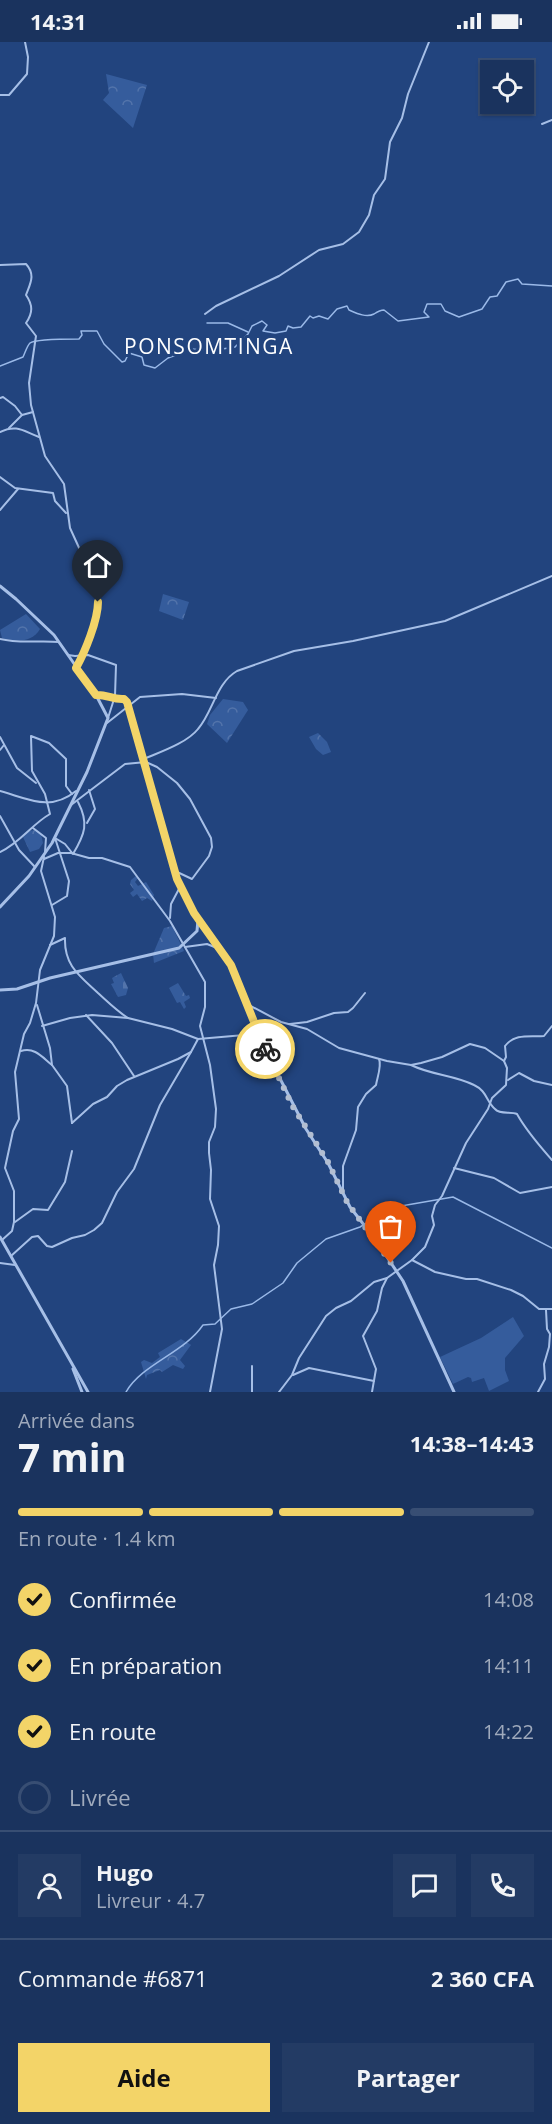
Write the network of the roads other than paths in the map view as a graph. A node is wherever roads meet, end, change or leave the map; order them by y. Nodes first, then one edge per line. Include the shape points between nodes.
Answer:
1 (25, 42) edge
2 (429, 42) edge
3 (0, 95) edge
4 (552, 120) edge
5 (542, 124) dead end
6 (0, 265) edge
7 (205, 314) dead end
8 (0, 398) edge
9 (33, 412) junction
10 (22, 415) junction
11 (9, 428) junction
12 (0, 432) edge
13 (39, 437) junction
14 (0, 477) edge
15 (18, 489) junction
16 (0, 510) edge
17 (67, 514) junction
18 (552, 577) edge
19 (0, 586) edge
20 (0, 639) edge
21 (59, 642) junction
22 (83, 654) junction
23 (68, 655) junction
24 (76, 668) junction
25 (96, 695) junction
26 (216, 698) junction
27 (115, 699) junction
28 (129, 706) junction
29 (108, 718) junction
30 (107, 723) junction
31 (0, 737) edge
32 (4, 745) junction
33 (0, 749) edge
34 (145, 761) junction
35 (38, 784) junction
36 (89, 790) junction
37 (0, 791) edge
38 (76, 791) junction
39 (72, 794) junction
40 (78, 801) junction
41 (48, 803) junction
42 (69, 806) junction
43 (0, 816) edge
44 (86, 824) junction
45 (33, 828) junction
46 (55, 838) junction
47 (16, 843) junction
48 (0, 852) edge
49 (60, 853) junction
50 (73, 854) junction
51 (44, 856) junction
52 (35, 867) junction
53 (175, 871) junction
54 (180, 887) junction
55 (51, 906) junction
56 (0, 907) edge
57 (198, 919) junction
58 (170, 921) junction
59 (50, 945) junction
60 (184, 946) junction
61 (220, 949) junction
62 (76, 972) junction
63 (39, 981) junction
64 (0, 990) edge
65 (365, 993) dead end
66 (36, 1003) junction
67 (247, 1004) junction
68 (86, 1015) junction
69 (128, 1018) junction
70 (287, 1024) junction
71 (42, 1026) junction
72 (552, 1026) edge
73 (257, 1034) junction
74 (198, 1039) junction
75 (204, 1039) junction
76 (21, 1051) junction
77 (191, 1052) junction
78 (379, 1058) junction
79 (504, 1061) junction
80 (52, 1065) junction
81 (411, 1065) junction
82 (134, 1076) junction
83 (508, 1080) junction
84 (552, 1085) edge
85 (490, 1102) junction
86 (72, 1151) dead end
87 (552, 1160) edge
88 (454, 1168) junction
89 (552, 1187) edge
90 (344, 1192) junction
91 (15, 1222) junction
92 (1, 1238) edge
93 (11, 1256) junction
94 (412, 1260) junction
95 (0, 1263) edge
96 (15, 1265) junction
97 (396, 1271) junction
98 (387, 1278) junction
99 (552, 1309) edge
100 (546, 1310) junction
101 (70, 1362) junction
102 (252, 1366) dead end
103 (292, 1375) junction
104 (374, 1381) junction
105 (281, 1391) edge
106 (82, 1392) edge
107 (88, 1392) edge
108 (210, 1392) edge
109 (252, 1392) edge
110 (372, 1392) edge
111 (454, 1392) edge
112 (538, 1392) edge

1 - 3 street via 27,74 9,95
2 - 7 street via 390,142 385,179 359,232 343,244 305,257 279,276
4 - 5 street
6 - 9 street via 26,264 30,270 32,280 26,295 32,310 26,324 36,336 29,386
8 - 10 street via 9,400
9 - 10 street
9 - 13 street
10 - 11 street
11 - 12 street
11 - 13 street
13 - 17 street via 49,463 64,484
14 - 15 street
15 - 16 street
15 - 17 street via 53,493
17 - 22 street via 98,595 96,618
18 - 26 street via 445,621 294,651 241,670 229,676
19 - 21 street
20 - 21 street
21 - 23 street
22 - 23 street
22 - 24 street
22 - 27 street via 116,665
23 - 24 street
24 - 25 street
25 - 27 street
25 - 29 street
26 - 28 street via 152,695 140,697
26 - 34 street via 196,732
27 - 28 street via 125,699
27 - 29 street
28 - 30 street
28 - 34 street
29 - 30 street
30 - 38 street
31 - 32 street
32 - 33 street
32 - 35 street via 17,768
34 - 36 street via 125,764
34 - 53 street
34 - 53 street via 180,786 211,838 209,856 192,879
35 - 39 street via 31,766 31,736 49,743 66,759 66,786
35 - 41 street
36 - 40 street
36 - 44 street via 95,809
37 - 41 street
38 - 39 street
38 - 42 street
39 - 41 street
40 - 42 street
40 - 44 street
41 - 45 street via 50,814 40,818
42 - 46 street
43 - 47 street
44 - 50 street
45 - 47 street
45 - 51 street via 46,838
46 - 49 street
46 - 50 street
46 - 51 street
47 - 48 street
47 - 52 street
49 - 50 street
49 - 51 street
49 - 55 street via 69,886 67,896
50 - 58 street via 130,867
51 - 52 street
51 - 55 street via 42,877
52 - 56 street
53 - 54 street
54 - 57 street
54 - 58 street via 171,904
55 - 59 street via 55,921
57 - 60 street via 197,932
57 - 61 street
58 - 60 street
59 - 62 street via 66,938 66,954
59 - 63 street
60 - 61 street via 207,944
60 - 62 street
60 - 75 street via 206,985 200,1026
61 - 67 street
62 - 63 street
62 - 69 street
63 - 64 street
63 - 66 street
65 - 70 street via 348,1012
66 - 71 street
66 - 76 street
67 - 70 street
67 - 73 street
68 - 69 street
68 - 71 street
68 - 82 street via 112,1043
69 - 74 street
70 - 78 street via 307,1029 339,1048
71 - 80 street
72 - 79 street via 544,1036 519,1036 508,1042
73 - 75 street
73 - 90 street via 293,1107
74 - 75 street
74 - 77 street
75 - 108 street via 216,1109 209,1142 210,1199 219,1226 214,1265 222,1329
76 - 80 street via 36,1051
76 - 91 street via 15,1077 19,1119 5,1168 14,1191
77 - 82 street
77 - 93 street via 160,1105 135,1169 117,1192 102,1222 85,1235 52,1247 38,1236 32,1237
78 - 81 street
78 - 90 street via 377,1084 358,1107 356,1130 344,1163
79 - 81 street via 485,1047 470,1044
79 - 83 street
80 - 82 street via 67,1086 72,1123
81 - 85 street via 477,1086
83 - 84 street via 519,1073
83 - 85 street
85 - 87 street via 499,1112 517,1114
85 - 88 street
86 - 91 street via 65,1182 48,1210 33,1209
88 - 89 street via 494,1178 520,1193
88 - 94 street via 434,1209 429,1240
90 - 97 street via 353,1212
91 - 92 street via 12,1231
92 - 93 street
93 - 96 street
94 - 97 street
94 - 100 street via 435,1272 512,1290
95 - 96 street
96 - 101 street
97 - 98 street
97 - 111 street
98 - 103 street via 374,1282 326,1316
98 - 104 street via 377,1311 363,1336 376,1369
99 - 100 street
100 - 112 street via 549,1346 545,1379
101 - 106 street
101 - 107 street
102 - 109 street
103 - 104 street via 309,1368
103 - 105 street
104 - 110 street

